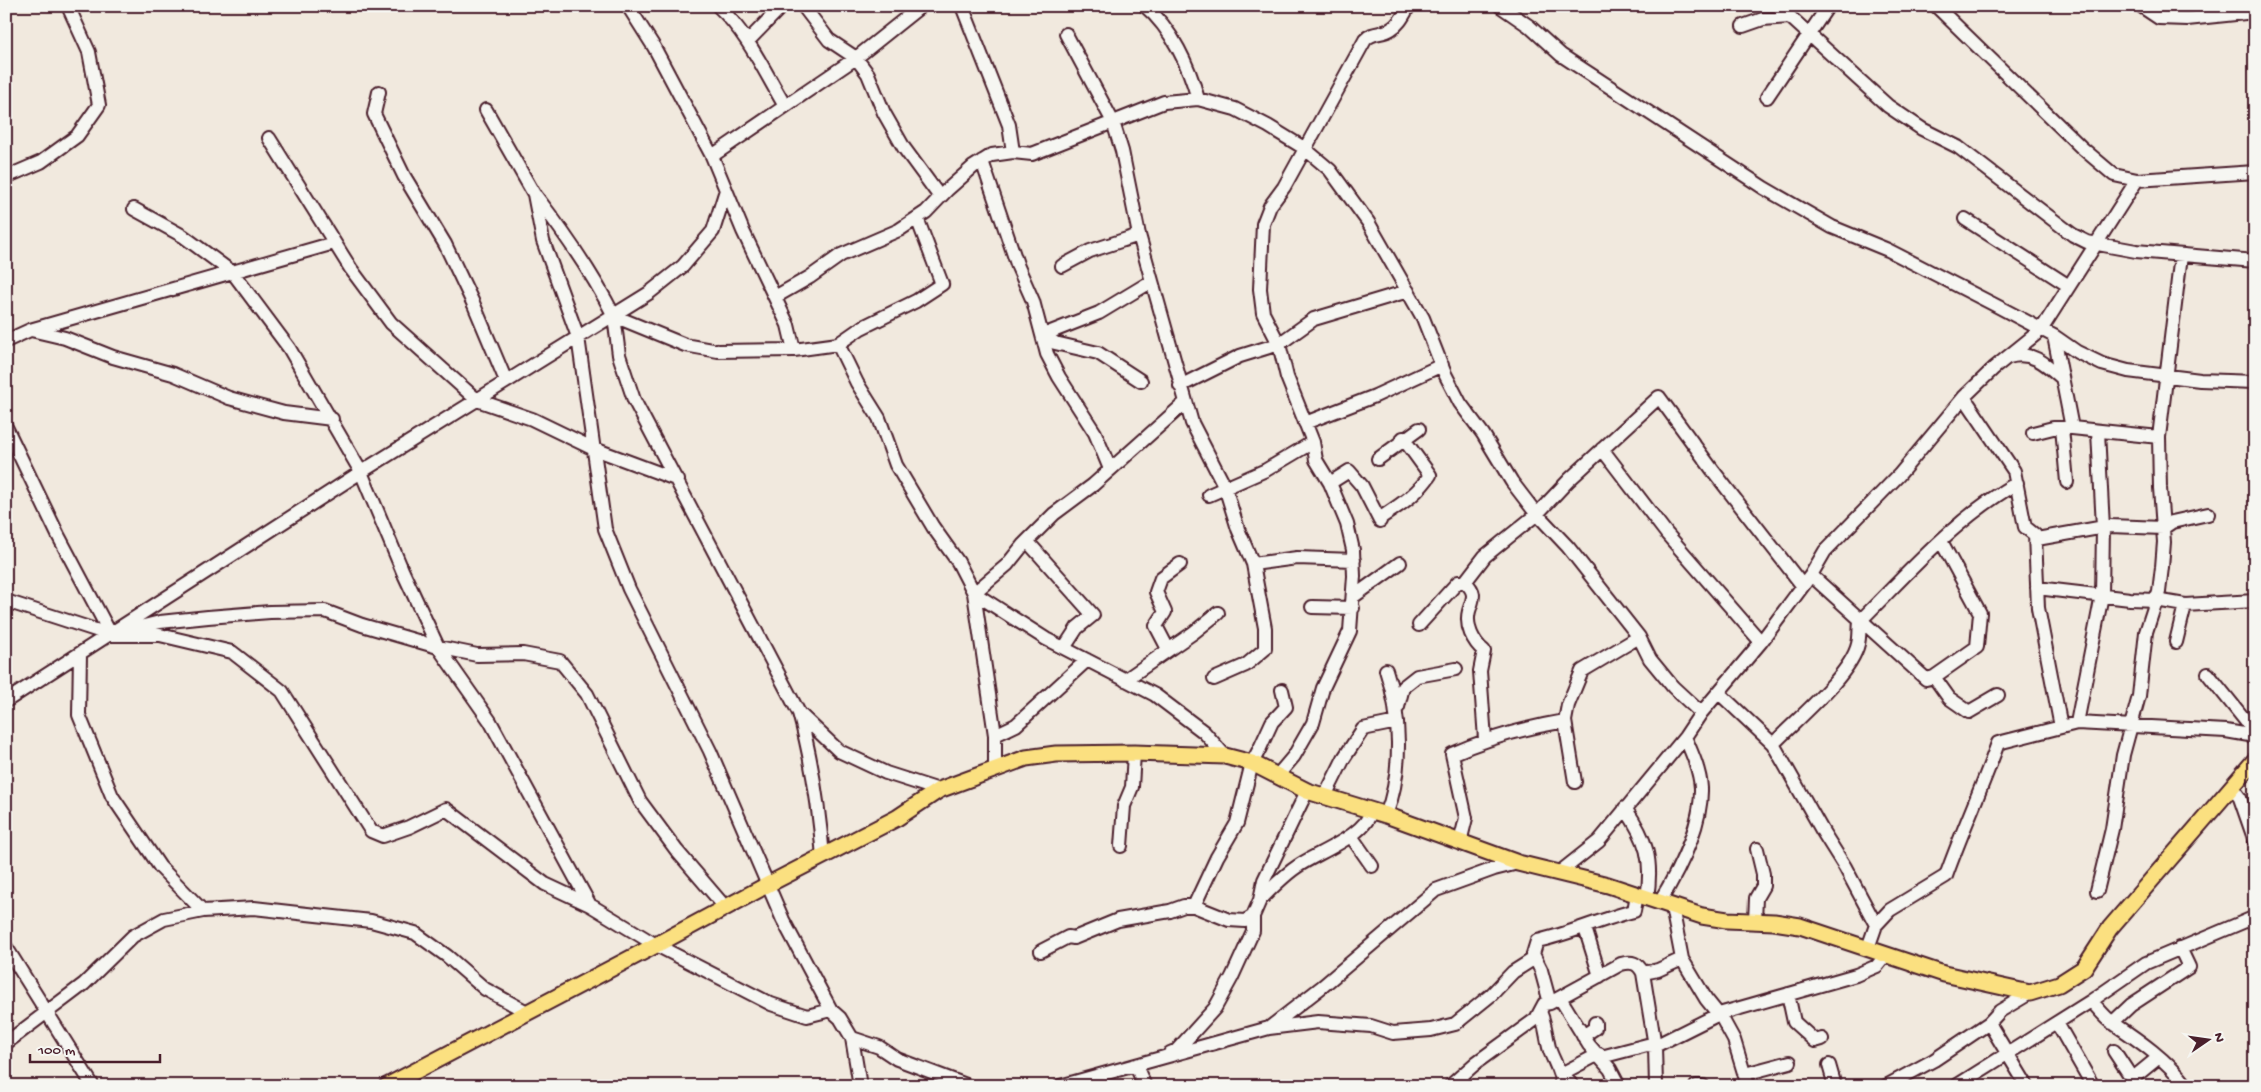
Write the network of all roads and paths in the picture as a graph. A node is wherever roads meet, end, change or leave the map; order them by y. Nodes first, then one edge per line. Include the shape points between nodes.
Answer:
1 (68, 6) edge
2 (628, 6) edge
3 (718, 6) edge
4 (782, 6) edge
5 (803, 6) edge
6 (920, 6) edge
7 (962, 6) edge
8 (1145, 6) edge
9 (1409, 6) edge
10 (1500, 6) edge
11 (1778, 6) edge
12 (1828, 6) edge
13 (1936, 6) edge
14 (2141, 6) edge
15 (2255, 12) edge
16 (1790, 17) junction
17 (1743, 26) dead end
18 (1066, 34) dead end
19 (1810, 34) junction
20 (748, 41) junction
21 (856, 58) junction
22 (379, 92) dead end
23 (1767, 97) dead end
24 (1198, 99) junction
25 (785, 106) junction
26 (486, 110) dead end
27 (1113, 122) junction
28 (269, 138) dead end
29 (1304, 148) junction
30 (1013, 152) junction
31 (712, 156) junction
32 (982, 162) junction
33 (2255, 172) edge
34 (6, 177) edge
35 (2137, 180) junction
36 (726, 190) junction
37 (534, 194) junction
38 (940, 197) junction
39 (134, 209) dead end
40 (917, 218) junction
41 (1965, 219) dead end
42 (1140, 234) junction
43 (334, 243) junction
44 (2098, 244) junction
45 (2181, 255) junction
46 (2255, 261) edge
47 (1062, 266) dead end
48 (233, 273) junction
49 (1152, 281) junction
50 (2069, 286) junction
51 (1408, 291) junction
52 (775, 297) junction
53 (614, 316) junction
54 (30, 330) junction
55 (2040, 330) junction
56 (1043, 334) junction
57 (2054, 336) junction
58 (578, 337) junction
59 (6, 341) edge
60 (838, 344) junction
61 (1278, 344) junction
62 (794, 350) junction
63 (2007, 358) junction
64 (1442, 365) junction
65 (2166, 376) junction
66 (2062, 378) junction
67 (506, 381) junction
68 (1141, 381) dead end
69 (2255, 382) edge
70 (1180, 386) junction
71 (1964, 397) junction
72 (476, 400) junction
73 (1186, 402) junction
74 (332, 419) junction
75 (1305, 423) junction
76 (6, 427) edge
77 (2067, 428) junction
78 (1418, 429) dead end
79 (2098, 432) junction
80 (2033, 433) dead end
81 (2160, 437) junction
82 (1404, 438) junction
83 (1313, 442) junction
84 (592, 448) junction
85 (1602, 449) junction
86 (1378, 459) dead end
87 (1110, 469) junction
88 (361, 472) junction
89 (678, 480) junction
90 (2067, 482) dead end
91 (1330, 483) junction
92 (2017, 483) junction
93 (1225, 487) junction
94 (1209, 495) dead end
95 (1537, 514) junction
96 (2208, 514) dead end
97 (2104, 527) junction
98 (2163, 528) junction
99 (2035, 535) junction
100 (1027, 540) junction
101 (1941, 540) junction
102 (1354, 560) junction
103 (1400, 563) dead end
104 (1180, 564) dead end
105 (1253, 564) junction
106 (1810, 574) junction
107 (1465, 582) junction
108 (1802, 585) junction
109 (2037, 588) junction
110 (974, 593) junction
111 (2102, 595) junction
112 (6, 600) edge
113 (2156, 600) junction
114 (2255, 601) edge
115 (1353, 602) junction
116 (2185, 605) junction
117 (1312, 607) dead end
118 (1218, 613) dead end
119 (1860, 621) junction
120 (1420, 625) dead end
121 (111, 635) junction
122 (1639, 638) junction
123 (1761, 642) junction
124 (2176, 642) dead end
125 (438, 648) junction
126 (1064, 648) junction
127 (1168, 650) junction
128 (80, 654) junction
129 (1087, 660) junction
130 (1456, 669) dead end
131 (1386, 670) dead end
132 (2208, 674) dead end
133 (1934, 677) junction
134 (1214, 679) dead end
135 (1125, 680) junction
136 (1282, 690) dead end
137 (1719, 693) junction
138 (1998, 695) dead end
139 (6, 701) edge
140 (2079, 706) junction
141 (2058, 710) junction
142 (799, 713) junction
143 (1701, 714) junction
144 (1396, 718) junction
145 (1565, 721) junction
146 (2077, 723) junction
147 (2061, 727) junction
148 (2130, 727) junction
149 (994, 735) junction
150 (1684, 737) junction
151 (2252, 737) edge
152 (1485, 739) junction
153 (1773, 744) junction
154 (1134, 752) junction
155 (1226, 756) junction
156 (2255, 760) edge
157 (1252, 763) junction
158 (995, 768) junction
159 (1277, 776) junction
160 (1575, 782) dead end
161 (2231, 786) junction
162 (940, 790) junction
163 (1308, 791) junction
164 (1325, 796) junction
165 (1625, 808) junction
166 (1371, 810) junction
167 (1386, 815) junction
168 (1351, 836) junction
169 (1460, 842) junction
170 (2255, 842) edge
171 (1120, 846) dead end
172 (1757, 849) dead end
173 (823, 857) junction
174 (1518, 863) junction
175 (1372, 866) dead end
176 (1560, 872) junction
177 (767, 885) junction
178 (2097, 891) dead end
179 (1260, 900) junction
180 (1654, 900) junction
181 (590, 905) junction
182 (1194, 906) junction
183 (725, 907) junction
184 (202, 911) junction
185 (1252, 916) junction
186 (2255, 917) edge
187 (1755, 921) junction
188 (1876, 924) junction
189 (1585, 928) junction
190 (656, 945) junction
191 (6, 947) edge
192 (1868, 948) junction
193 (2180, 948) junction
194 (1041, 951) dead end
195 (1886, 955) junction
196 (1535, 958) junction
197 (1682, 959) junction
198 (1643, 973) junction
199 (1600, 976) junction
200 (2030, 993) junction
201 (1788, 994) junction
202 (1555, 1000) junction
203 (2092, 1001) junction
204 (831, 1010) junction
205 (47, 1012) junction
206 (526, 1012) junction
207 (1540, 1012) junction
208 (1719, 1014) junction
209 (1595, 1023) dead end
210 (1989, 1023) junction
211 (2057, 1023) junction
212 (2112, 1023) junction
213 (1269, 1028) junction
214 (1583, 1036) junction
215 (852, 1038) junction
216 (1822, 1039) dead end
217 (6, 1043) edge
218 (1655, 1046) junction
219 (2114, 1051) dead end
220 (2007, 1054) junction
221 (2159, 1057) junction
222 (1601, 1058) junction
223 (1158, 1060) junction
224 (1790, 1062) dead end
225 (1829, 1065) dead end
226 (1136, 1066) junction
227 (1747, 1080) edge
228 (1566, 1082) edge
229 (2135, 1082) edge
230 (93, 1086) edge
231 (387, 1086) edge
232 (860, 1086) edge
233 (969, 1086) edge
234 (1060, 1086) edge
235 (1145, 1086) edge
236 (1450, 1086) edge
237 (1619, 1086) edge
238 (1656, 1086) edge
239 (1696, 1086) edge
240 (1703, 1086) edge
241 (1835, 1086) edge
242 (1886, 1086) edge
243 (1956, 1086) edge
244 (2027, 1086) edge
245 (2093, 1086) edge
246 (2187, 1086) edge

1 - 34 street via 89,52 99,105 77,136 41,162
2 - 31 street via 654,47
3 - 20 street
4 - 20 street
5 - 21 street via 829,40
6 - 21 street
7 - 30 street via 1009,125
8 - 24 street via 1156,15 1178,49
9 - 29 street via 1401,21 1391,30 1368,35
10 - 55 street via 1529,26 1561,55 1764,188 1832,228 1888,250
11 - 16 street
12 - 19 street
13 - 35 street via 2105,169 2123,178
14 - 15 street via 2160,18 2187,19
16 - 17 street via 1763,19
16 - 19 street
18 - 27 street
19 - 23 street
19 - 44 street via 1869,90 1902,116 1922,130 1958,147 2073,235
20 - 25 street
21 - 25 street
21 - 38 street via 868,74 904,148
22 - 67 street via 374,114 404,176 445,244
24 - 27 street via 1164,102
24 - 29 street via 1235,109
25 - 31 street
26 - 37 street
27 - 30 street via 1032,154
27 - 42 street
28 - 43 street
29 - 51 street via 1330,170 1368,222
29 - 61 street via 1263,224 1262,305
30 - 32 street via 992,155
31 - 36 street
32 - 38 street via 973,166
32 - 56 street
33 - 35 street
35 - 44 street
36 - 52 street
36 - 53 street via 713,231 683,266
37 - 53 street via 568,237
37 - 58 street via 543,241
38 - 40 street
39 - 48 street via 183,236
40 - 52 street via 899,230 841,255
40 - 60 street via 942,284
41 - 50 street
42 - 47 street via 1090,251
42 - 49 street
43 - 48 street
43 - 72 street via 391,323
44 - 45 street
44 - 50 street
45 - 46 street
45 - 65 street
48 - 54 street
48 - 74 street via 289,348
49 - 56 street via 1098,313
49 - 70 street
50 - 55 street
51 - 61 street via 1314,318
51 - 64 street
52 - 62 street via 788,325
53 - 58 street
53 - 62 street via 685,345 718,351
53 - 89 street via 619,354 634,400
54 - 59 street
54 - 74 street via 65,338 113,357 173,374 229,398 284,413
55 - 57 street
55 - 63 street
56 - 68 street via 1055,343 1098,354
56 - 87 street via 1047,354 1095,433
57 - 65 street via 2102,364
57 - 66 street
58 - 67 street
58 - 84 street
60 - 62 street
60 - 110 street via 879,418 896,465
61 - 70 street via 1240,356
61 - 75 street
63 - 66 street via 2019,354 2031,356
63 - 71 street
64 - 75 street
64 - 95 street via 1460,403
65 - 69 street
65 - 81 street
66 - 77 street
67 - 72 street
70 - 73 street
71 - 92 street via 2009,461
71 - 106 street via 1899,475 1825,552
72 - 84 street via 532,419
72 - 88 street
73 - 87 street
73 - 93 street via 1192,423
74 - 88 street
75 - 83 street
76 - 121 street
77 - 79 street
77 - 80 street
77 - 90 street
78 - 82 street
79 - 81 street
79 - 97 street
81 - 98 street
82 - 86 street
82 - 91 street via 1430,475 1409,499 1379,520 1362,486 1349,471
83 - 91 street via 1316,460
83 - 93 street via 1266,470
84 - 89 street
84 - 177 street via 605,529 629,588 710,751
85 - 95 street
85 - 108 street via 1659,396
85 - 123 street via 1667,534
87 - 100 street
88 - 121 street
88 - 125 street
89 - 142 street
91 - 102 street via 1347,524
92 - 99 street via 2025,527
92 - 101 street via 1992,497
93 - 94 street
93 - 105 street
95 - 107 street via 1485,556
95 - 122 street via 1568,547
96 - 98 street via 2172,522
97 - 98 street
97 - 99 street via 2037,539
97 - 111 street
98 - 113 street via 2162,568
99 - 109 street
100 - 110 street via 1007,564
100 - 126 street via 1093,615 1076,628
101 - 119 street
101 - 133 street via 1980,613 1977,647
102 - 105 street via 1297,558
102 - 115 street
103 - 115 street
104 - 127 street via 1161,578 1156,592 1165,612 1156,626
105 - 134 street via 1265,628 1265,649 1246,665
106 - 108 street
106 - 119 street
107 - 120 street via 1458,582
107 - 152 street via 1471,587 1474,600 1469,612 1470,629 1476,644 1484,651 1480,671
108 - 123 street
109 - 111 street
109 - 141 street
110 - 126 street
110 - 149 street
111 - 113 street
111 - 140 street
112 - 121 street
113 - 116 street
113 - 148 street via 2146,632 2139,696
114 - 116 street
115 - 117 street
115 - 159 street via 1350,631 1324,688 1313,723 1294,756
116 - 124 street
118 - 127 street
119 - 133 street via 1926,679
119 - 153 street via 1858,644 1850,663
121 - 125 street via 160,622 325,610
121 - 128 street
121 - 181 street via 160,635 232,652 282,691 371,831 383,836 446,809 545,884
122 - 143 street via 1650,659
122 - 145 street via 1582,671
123 - 137 street
125 - 181 street via 490,720
125 - 183 street via 477,655 523,654 560,661 587,694 640,801 676,851
126 - 129 street
127 - 135 street
128 - 139 street
128 - 184 street via 79,715 112,796 160,867
129 - 135 street
129 - 149 street via 1016,725
130 - 144 street via 1417,676 1403,686
131 - 144 street
132 - 151 street via 2249,725
133 - 138 street via 1949,698 1969,712
135 - 155 street via 1181,713
136 - 157 street via 1286,707 1272,722
137 - 143 street
137 - 153 street
140 - 141 street
140 - 146 street
141 - 147 street
142 - 162 street via 839,751 886,773
142 - 173 street via 812,764
143 - 150 street
144 - 164 street via 1363,729
144 - 167 street via 1396,767 1392,802
145 - 152 street
145 - 160 street
146 - 147 street
146 - 148 street
147 - 188 street via 1998,744 1946,876 1890,910
148 - 151 street via 2226,731
148 - 178 street
149 - 158 street
150 - 165 street
150 - 180 street via 1697,770 1700,803 1684,856
152 - 169 street via 1452,754 1466,818
153 - 188 street
154 - 155 main road
154 - 158 main road via 1056,754 1026,758
154 - 171 street via 1132,787 1124,806
155 - 157 main road
156 - 161 main road
157 - 159 main road
157 - 182 street via 1237,823
158 - 162 main road
159 - 163 main road
161 - 170 street via 2240,798
161 - 200 main road via 2110,928 2084,968 2060,984
162 - 173 main road via 897,818
163 - 164 main road
163 - 179 street via 1264,880
164 - 166 main road
165 - 176 street via 1598,841
165 - 180 street via 1638,826 1647,850
166 - 167 main road
166 - 168 street via 1365,822
167 - 169 main road
168 - 175 street
168 - 179 street via 1297,866
169 - 174 main road
172 - 187 street via 1763,886 1756,898
173 - 177 main road
174 - 176 main road
174 - 213 street via 1436,890
176 - 180 main road
177 - 183 main road
177 - 204 street
179 - 185 street
180 - 187 main road via 1727,920
180 - 189 street via 1634,911 1604,918
180 - 197 street
181 - 190 street
182 - 185 street via 1230,920 1245,920
182 - 194 street via 1118,920 1074,938 1068,937
183 - 190 main road
184 - 205 street via 164,919 133,936 84,984
184 - 206 street via 254,908 302,913 371,921 415,934 485,989
185 - 223 street via 1253,932 1215,1008 1177,1050
186 - 193 street
187 - 192 main road via 1800,926
188 - 192 street
189 - 196 street via 1537,941
189 - 199 street
190 - 204 street via 771,1004 807,1016
190 - 206 main road
191 - 205 street
192 - 195 main road
193 - 203 street via 2146,963
193 - 212 street via 2189,967 2132,1005
195 - 200 main road via 1944,974
195 - 201 street via 1877,966 1856,975
196 - 202 street
196 - 213 street via 1513,972 1455,1024 1432,1030 1393,1033 1371,1026 1318,1022
197 - 198 street
197 - 208 street
198 - 199 street via 1639,966 1629,962
198 - 218 street
199 - 202 street
200 - 210 street via 2000,1011
201 - 208 street
201 - 216 street via 1794,1022 1814,1042
202 - 207 street via 1544,1004
202 - 214 street
203 - 211 street
203 - 212 street
204 - 215 street
205 - 217 street
205 - 230 street
206 - 231 main road
207 - 228 street via 1550,1051
207 - 236 street via 1536,1019
208 - 218 street
208 - 227 street via 1734,1040
209 - 214 street via 1595,1028
210 - 220 street
210 - 242 street via 1934,1060
211 - 220 street
211 - 245 street
212 - 221 street via 2126,1030
213 - 223 street
214 - 222 street
215 - 232 street
215 - 233 street
218 - 222 street via 1647,1045
218 - 238 street
219 - 229 street
220 - 243 street
220 - 244 street
221 - 229 street
221 - 246 street via 2174,1068
222 - 228 street
222 - 237 street
223 - 226 street
224 - 227 street
225 - 241 street
226 - 234 street
226 - 235 street
239 - 240 street

